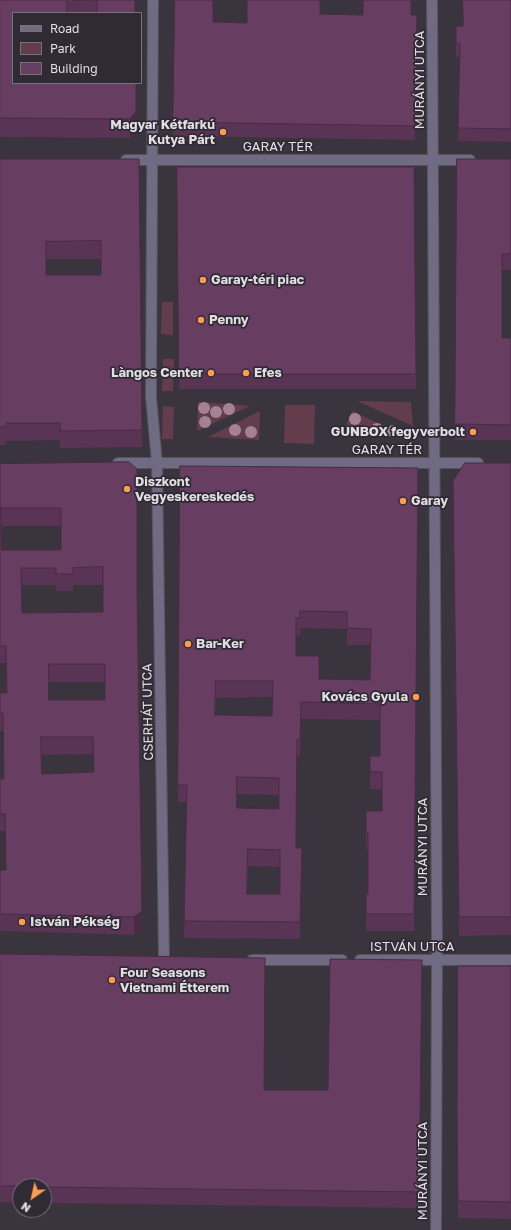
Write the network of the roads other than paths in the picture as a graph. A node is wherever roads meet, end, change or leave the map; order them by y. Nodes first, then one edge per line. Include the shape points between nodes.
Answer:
1 (153, 0) edge
2 (432, 0) edge
3 (114, 160) edge
4 (152, 160) junction
5 (433, 160) junction
6 (480, 160) edge
7 (157, 463) junction
8 (434, 463) junction
9 (110, 464) edge
10 (488, 464) edge
11 (164, 960) edge
12 (244, 960) edge
13 (437, 960) junction
14 (511, 960) edge
15 (436, 1230) edge

1 - 4 street
2 - 5 street, MURÁNYI UTCA
3 - 4 street, GARAY TÉR
4 - 5 street, GARAY TÉR
4 - 7 street via 151,397
5 - 6 street
5 - 8 street, GARAY TÉR
7 - 8 street, GARAY TÉR
7 - 9 street, GARAY TÉR
7 - 11 street, CSERHÁT UTCA
8 - 10 street
8 - 13 street, MURÁNYI UTCA
12 - 13 street, ISTVÁN UTCA
13 - 14 street, ISTVÁN UTCA
13 - 15 street, MURÁNYI UTCA

